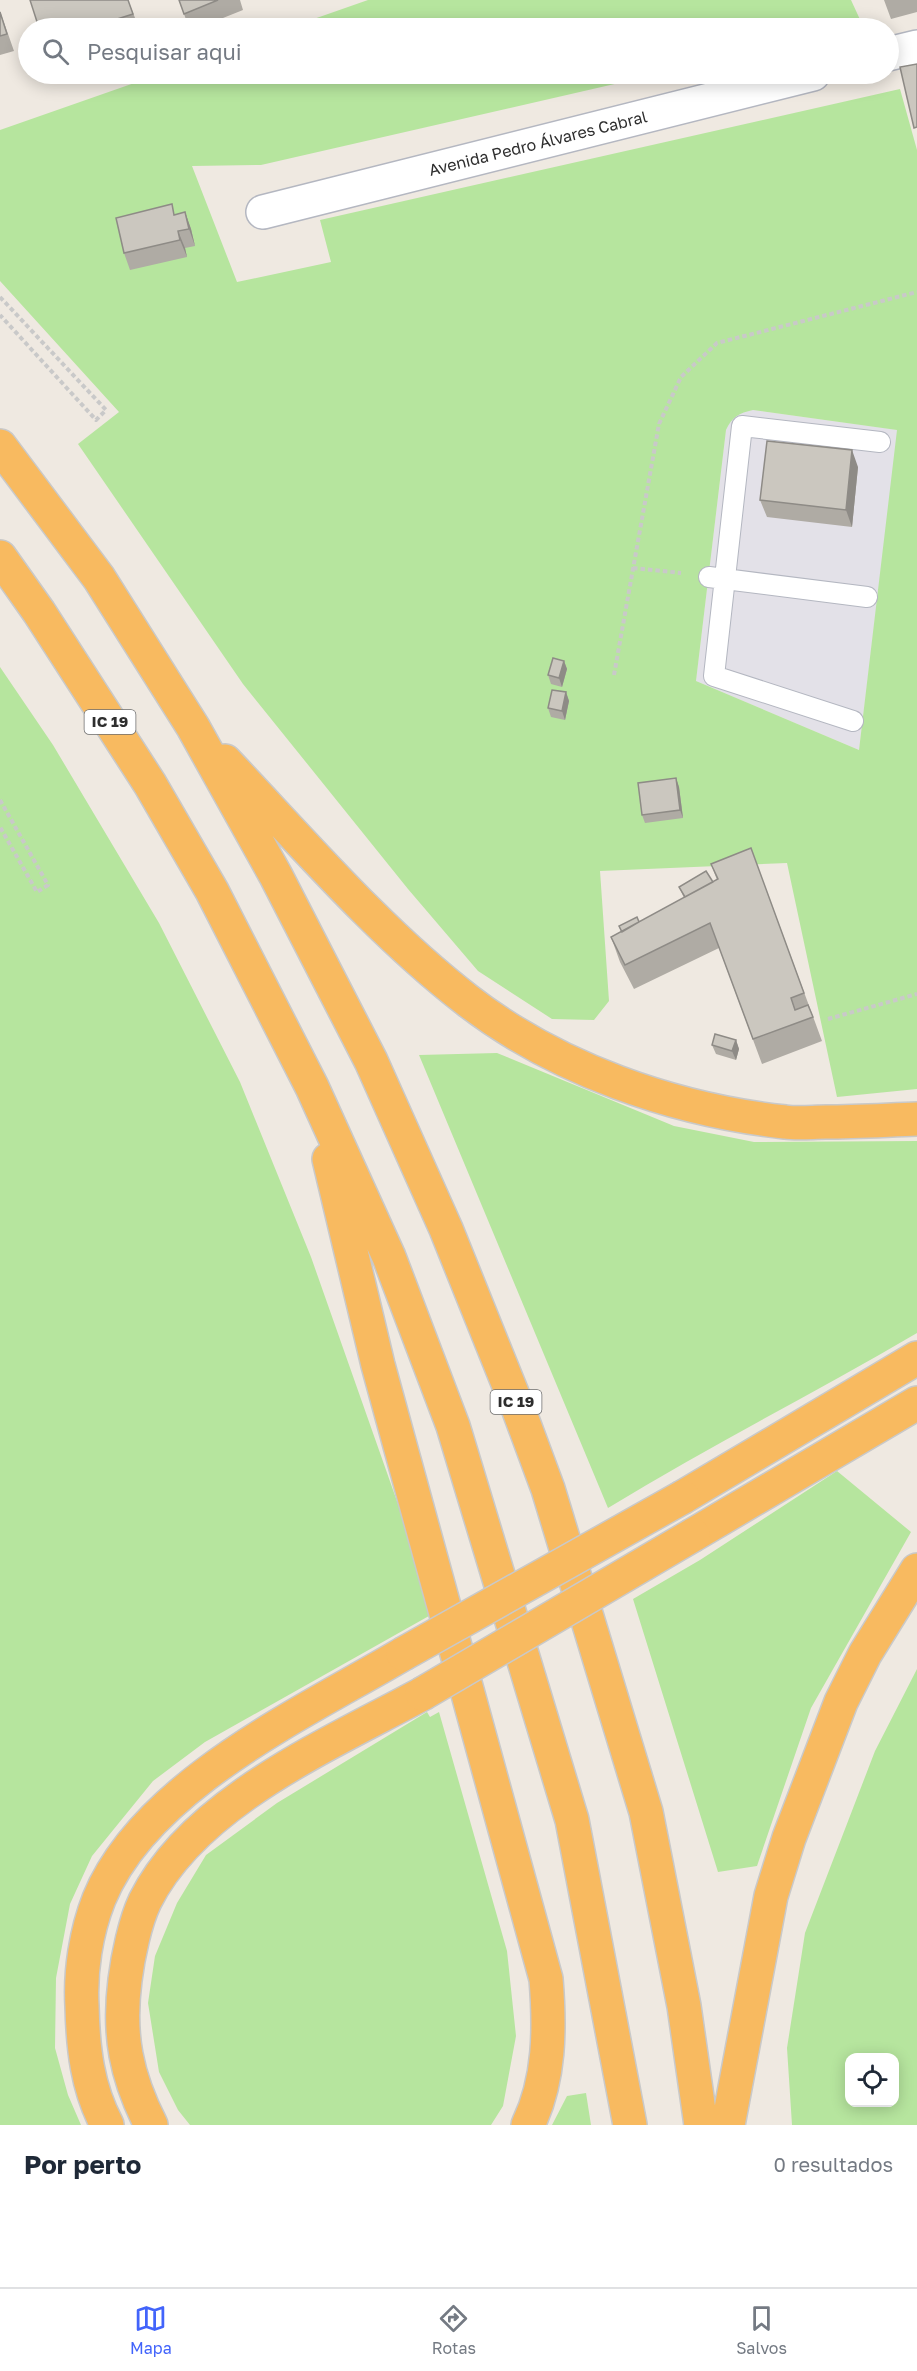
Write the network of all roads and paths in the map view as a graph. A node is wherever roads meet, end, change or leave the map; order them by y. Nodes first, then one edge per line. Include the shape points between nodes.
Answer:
1 (917, 47) edge
2 (899, 51) edge
3 (773, 84) edge
4 (263, 212) dead end
5 (0, 297) edge
6 (0, 315) edge
7 (880, 442) dead end
8 (0, 446) edge
9 (0, 557) edge
10 (633, 568) dead end
11 (717, 578) junction
12 (867, 597) dead end
13 (853, 721) dead end
14 (193, 727) junction
15 (0, 800) edge
16 (0, 827) edge
17 (917, 994) edge
18 (828, 1019) dead end
19 (312, 1087) junction
20 (917, 1119) edge
21 (917, 1358) edge
22 (917, 1403) edge
23 (917, 1570) edge
24 (107, 2125) edge
25 (151, 2125) edge
26 (528, 2125) edge
27 (630, 2125) edge
28 (701, 2125) edge
29 (728, 2125) edge

1 - 2 street
3 - 4 street, Avenida Pedro Álvares Cabral
5 - 6 path via 106,410 96,420
7 - 11 lane via 742,426
8 - 14 highway, IC 19 via 99,578
9 - 19 highway, IC 19 via 156,794 212,891
10 - 11 path
11 - 12 lane
11 - 13 lane via 714,676
14 - 20 highway via 413,955 468,1001 529,1041 590,1071 642,1090 748,1117 788,1123
14 - 28 highway, IC 19 via 371,1060 446,1228 548,1489 646,1812 684,2006
15 - 16 path via 48,885 37,892
17 - 18 path
19 - 26 highway via 378,1365 546,1979 549,2039 542,2082
19 - 27 highway, IC 19 via 389,1257 456,1437 572,1820
21 - 24 highway, bridge via 251,1743 194,1784 151,1822 123,1857 99,1899 81,1983 86,2068
22 - 25 highway, bridge via 422,1694 291,1766 208,1821 170,1864 145,1901 126,1966 121,2010 123,2041 136,2096
23 - 29 highway via 865,1654 841,1702 789,1838 771,1896

